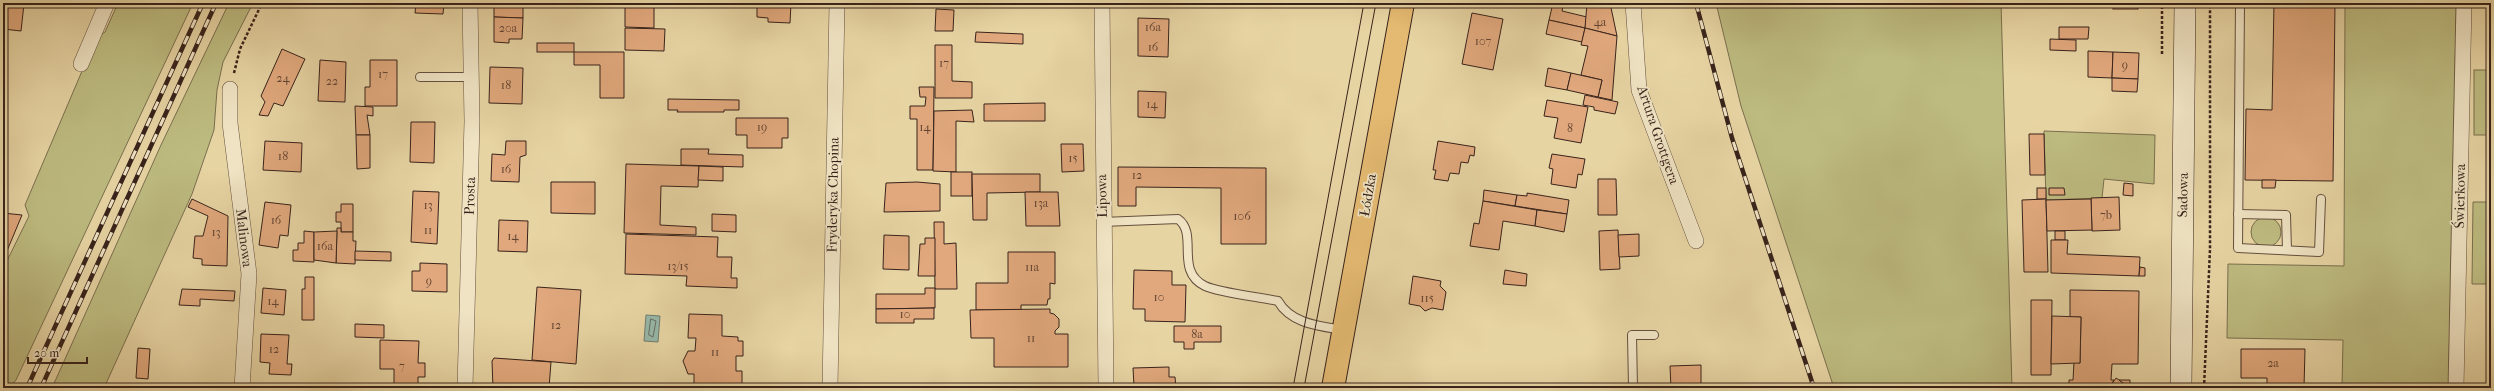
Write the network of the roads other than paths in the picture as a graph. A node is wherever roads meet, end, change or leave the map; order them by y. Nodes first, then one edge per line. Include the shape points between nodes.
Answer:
1 (107, 3) edge
2 (470, 3) edge
3 (837, 3) edge
4 (1102, 3) edge
5 (1403, 3) edge
6 (1633, 3) edge
7 (2186, 3) edge
8 (2240, 3) edge
9 (2464, 3) edge
10 (81, 64) dead end
11 (420, 77) dead end
12 (472, 77) junction
13 (230, 89) road end
14 (2321, 199) dead end
15 (2238, 214) junction
16 (1102, 222) junction
17 (1696, 241) dead end
18 (2287, 250) junction
19 (1344, 330) junction
20 (1654, 335) dead end
21 (242, 388) edge
22 (464, 388) edge
23 (830, 388) edge
24 (1106, 388) edge
25 (1333, 388) edge
26 (1634, 388) edge
27 (2181, 388) edge
28 (2456, 388) edge

1 - 10 street
2 - 12 street, Prosta
3 - 23 street, Fryderyka Chopina
4 - 16 street, Lipowa
5 - 19 main road, Łódzka
6 - 17 street, Artura Grottgera via 1640,90
7 - 27 street, Sadowa
8 - 15 lane
9 - 28 street, Świerkowa
11 - 12 lane
12 - 22 street, Prosta
13 - 21 street, Malinowa via 230,123 249,274
14 - 18 lane via 2319,252
15 - 18 lane via 2286,215
15 - 18 lane via 2238,248
16 - 19 lane via 1178,219 1186,230 1188,263 1194,277 1206,286 1278,301 1294,318
16 - 24 street, Lipowa
19 - 25 main road, Łódzka
20 - 26 lane via 1632,335

